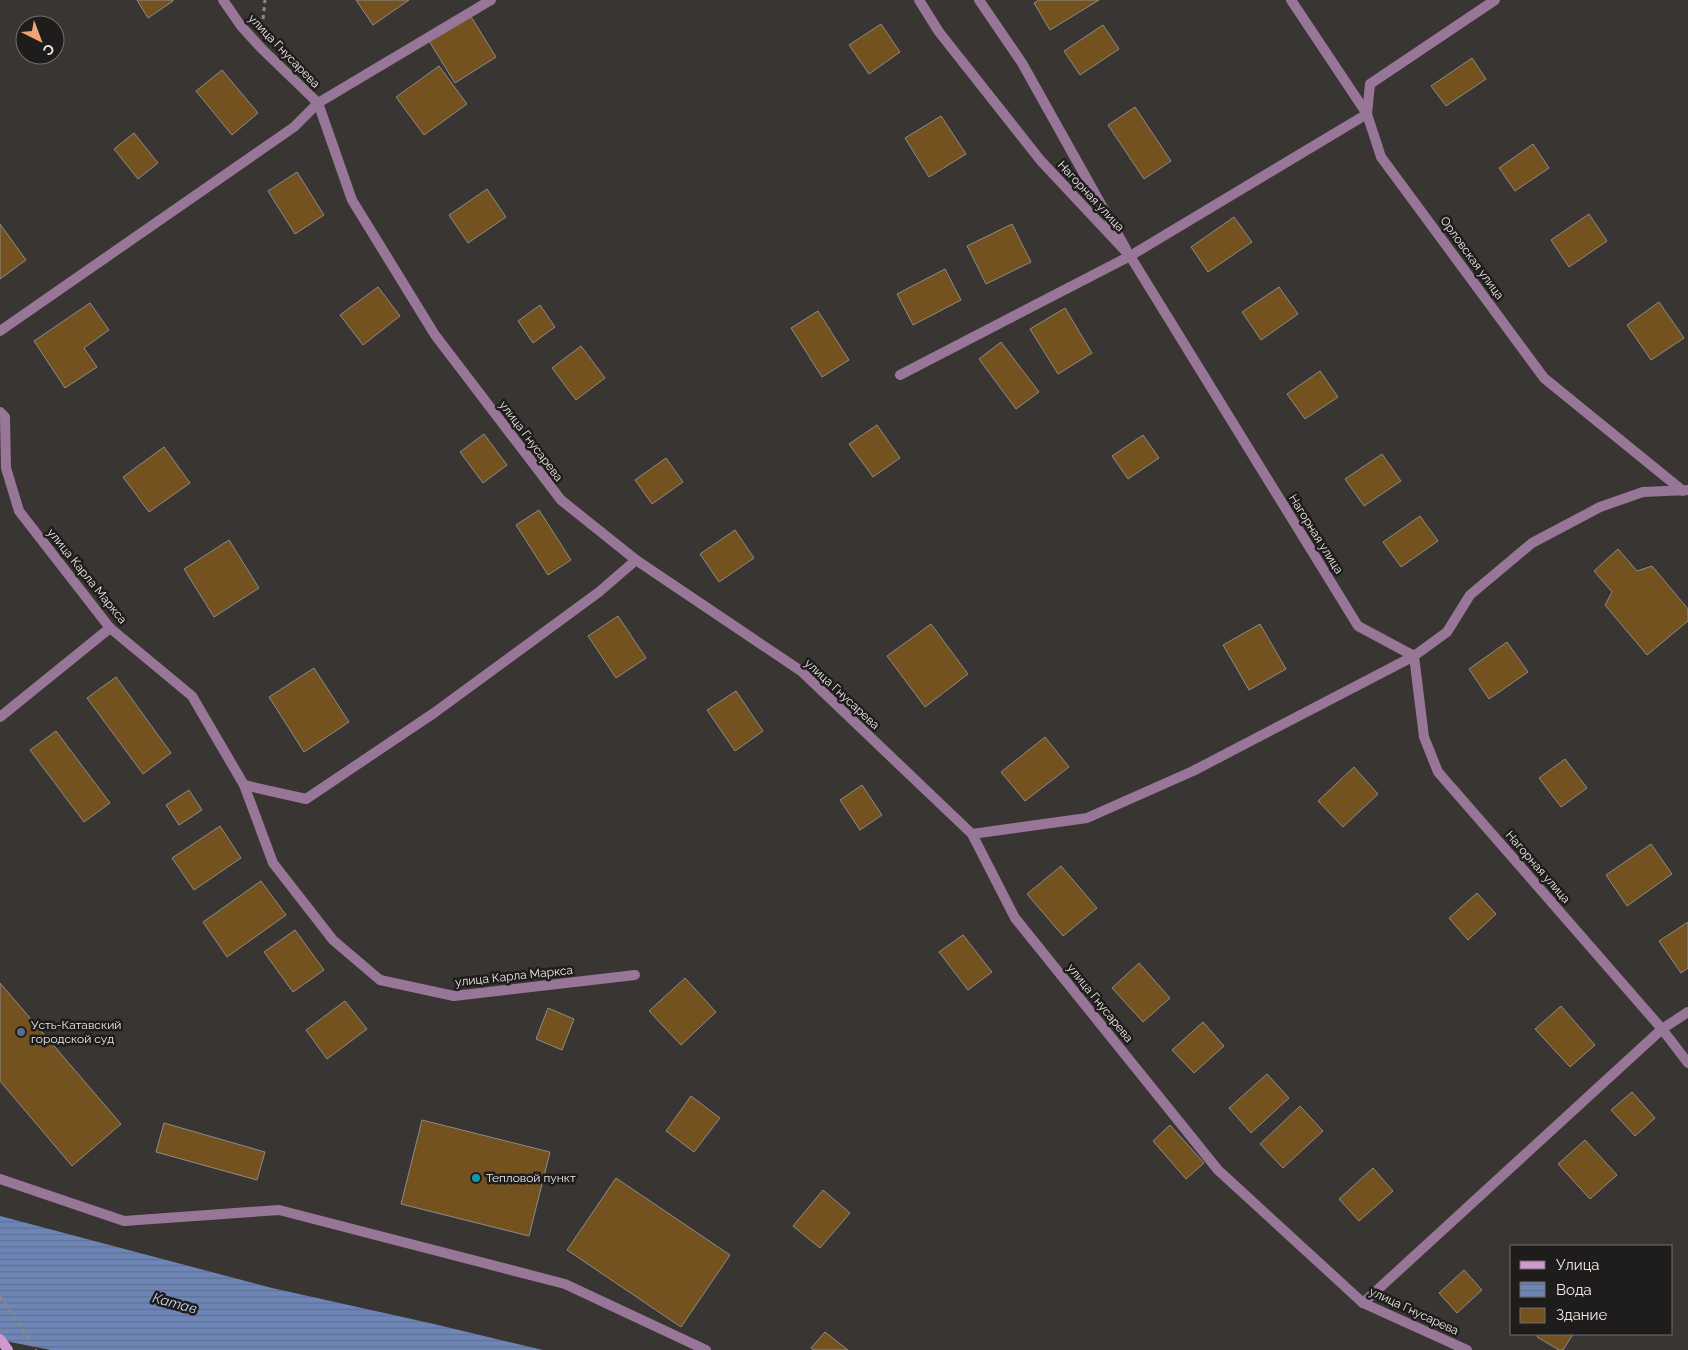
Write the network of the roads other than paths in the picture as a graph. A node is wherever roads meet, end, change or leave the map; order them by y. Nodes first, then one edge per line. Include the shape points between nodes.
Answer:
1 (223, 0) edge
2 (491, 0) edge
3 (919, 0) edge
4 (979, 0) edge
5 (1291, 0) edge
6 (1495, 0) edge
7 (318, 103) junction
8 (1367, 114) junction
9 (1130, 256) junction
10 (0, 331) edge
11 (900, 375) dead end
12 (0, 412) edge
13 (3, 467) edge
14 (1685, 490) edge
15 (636, 560) junction
16 (110, 628) junction
17 (1414, 656) junction
18 (0, 717) edge
19 (244, 785) junction
20 (972, 834) junction
21 (635, 976) dead end
22 (1688, 1012) edge
23 (1662, 1029) junction
24 (1688, 1063) edge
25 (0, 1179) edge
26 (1363, 1303) junction
27 (0, 1339) edge
28 (8, 1350) edge
29 (706, 1350) edge
30 (1467, 1350) edge

1 - 7 street, улица Гнусарева via 261,48
2 - 7 street
3 - 9 street, Нагорная улица via 939,32 1041,161
4 - 9 street via 1022,63
5 - 8 street, Орловская улица
6 - 8 street via 1370,84
7 - 10 street via 294,127
7 - 15 street, улица Гнусарева via 352,200 435,335 561,500
8 - 9 street
8 - 14 street, Орловская улица via 1381,157 1544,378
9 - 11 street
9 - 17 street, Нагорная улица via 1358,626
12 - 13 street, улица Карла Маркса via 5,417
13 - 16 street, улица Карла Маркса via 19,511
14 - 17 street via 1643,492 1600,507 1532,543 1470,595 1447,632
15 - 19 street via 599,592 434,713 306,799
15 - 20 street, улица Гнусарева via 801,671
16 - 18 street
16 - 19 street, улица Карла Маркса via 192,696
17 - 20 street via 1193,771 1087,818
17 - 23 street, Нагорная улица via 1424,737 1438,772
19 - 21 street, улица Карла Маркса via 273,862 333,940 380,980 454,996
20 - 26 street, улица Гнусарева via 1015,918 1218,1170
22 - 23 street
23 - 24 street, Нагорная улица
23 - 26 street
25 - 29 street via 124,1221 279,1210 566,1284
26 - 30 street, улица Гнусарева
27 - 28 street

